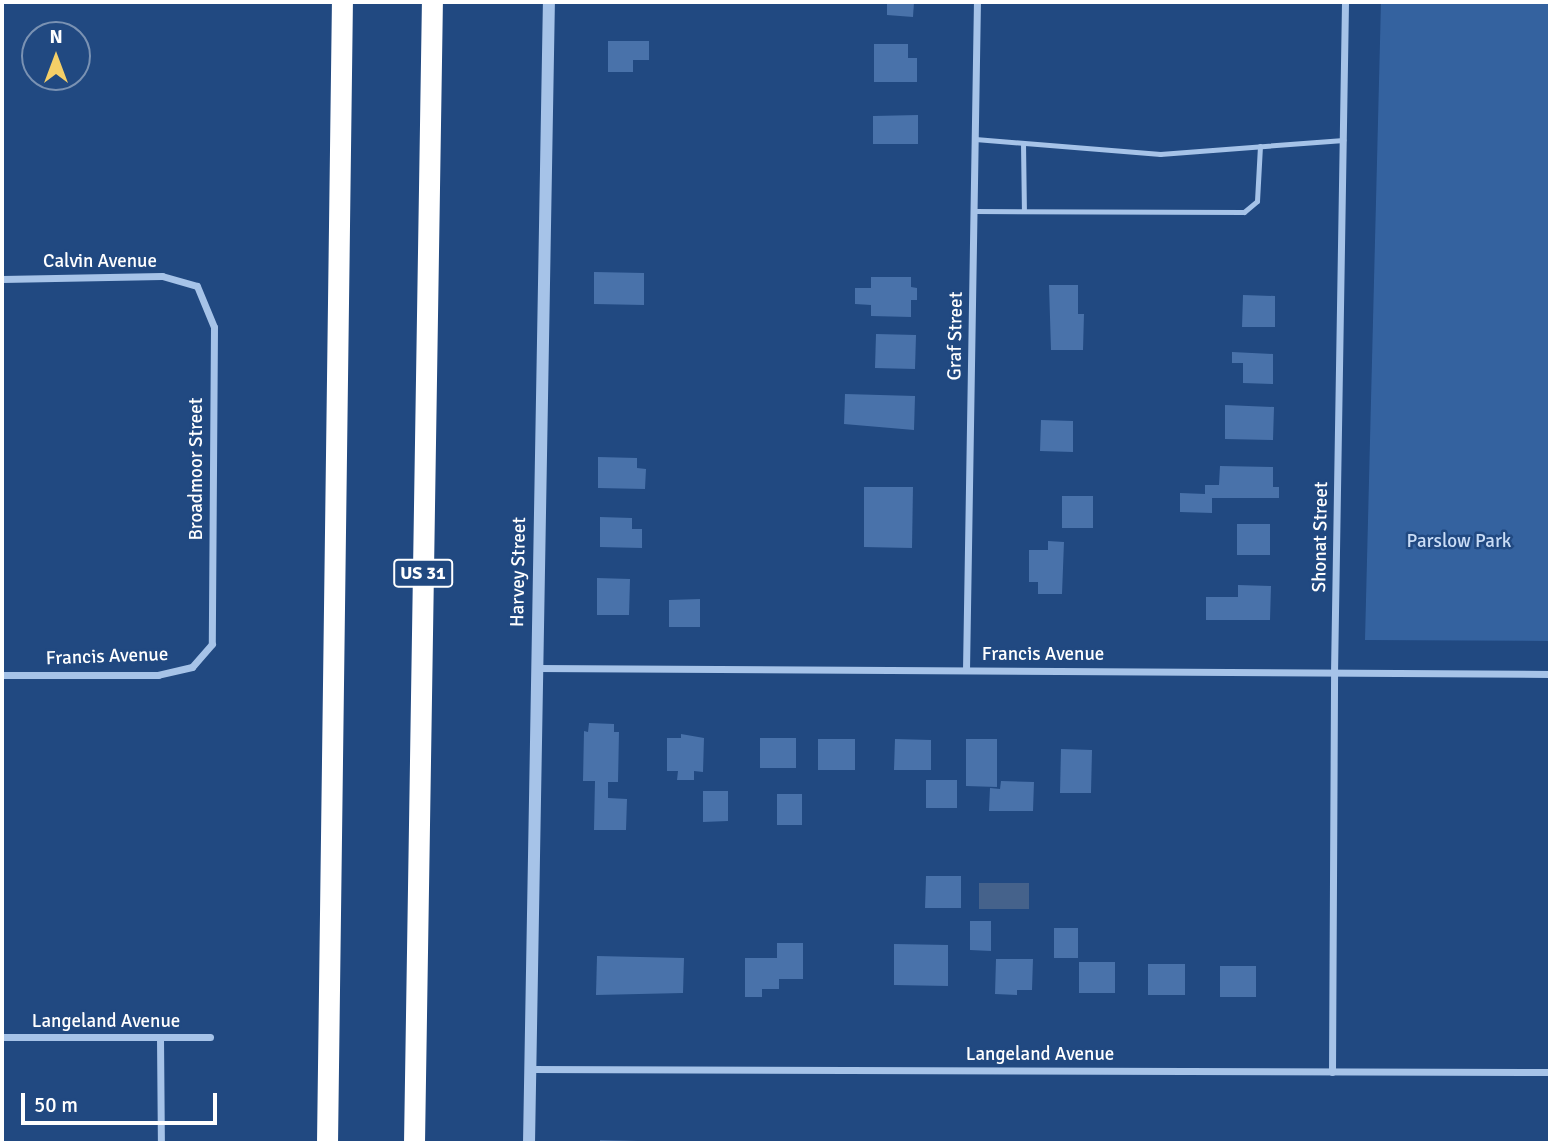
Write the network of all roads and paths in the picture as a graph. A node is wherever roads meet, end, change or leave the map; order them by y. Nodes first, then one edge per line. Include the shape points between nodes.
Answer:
1 (342, 2) edge
2 (432, 2) edge
3 (549, 2) edge
4 (977, 2) edge
5 (1345, 2) edge
6 (975, 139) junction
7 (1343, 140) junction
8 (1023, 143) junction
9 (1260, 146) junction
10 (974, 211) junction
11 (1024, 211) junction
12 (2, 279) edge
13 (197, 286) joint
14 (205, 652) joint
15 (536, 668) junction
16 (966, 670) junction
17 (1334, 673) junction
18 (1550, 674) edge
19 (2, 675) edge
20 (2, 1037) edge
21 (210, 1037) dead end
22 (160, 1038) junction
23 (530, 1069) junction
24 (1332, 1072) junction
25 (1550, 1072) edge
26 (160, 1143) edge
27 (327, 1143) edge
28 (414, 1143) edge
29 (529, 1143) edge

1 - 27 highway
2 - 28 highway, US 31
3 - 15 street, Harvey Street
4 - 6 street, Graf Street
5 - 7 street, Shonat Street
6 - 8 lane
6 - 10 street, Graf Street
7 - 9 lane
7 - 17 street, Shonat Street
8 - 9 lane via 1160,154
8 - 11 lane
9 - 11 lane via 1257,201 1244,212
10 - 11 lane
10 - 16 street, Graf Street
12 - 13 street, Calvin Avenue via 162,276
13 - 14 street, Broadmoor Street via 214,327 212,645
14 - 19 street, Francis Avenue via 192,667 159,676
15 - 16 street, Francis Avenue
15 - 23 street, Harvey Street
16 - 17 street, Francis Avenue
17 - 18 street, Francis Avenue
17 - 24 street, Shonat Street
20 - 22 street, Langeland Avenue
21 - 22 street, Langeland Avenue
22 - 26 street
23 - 24 street, Langeland Avenue
23 - 29 street, Harvey Street
24 - 25 street, Langeland Avenue

